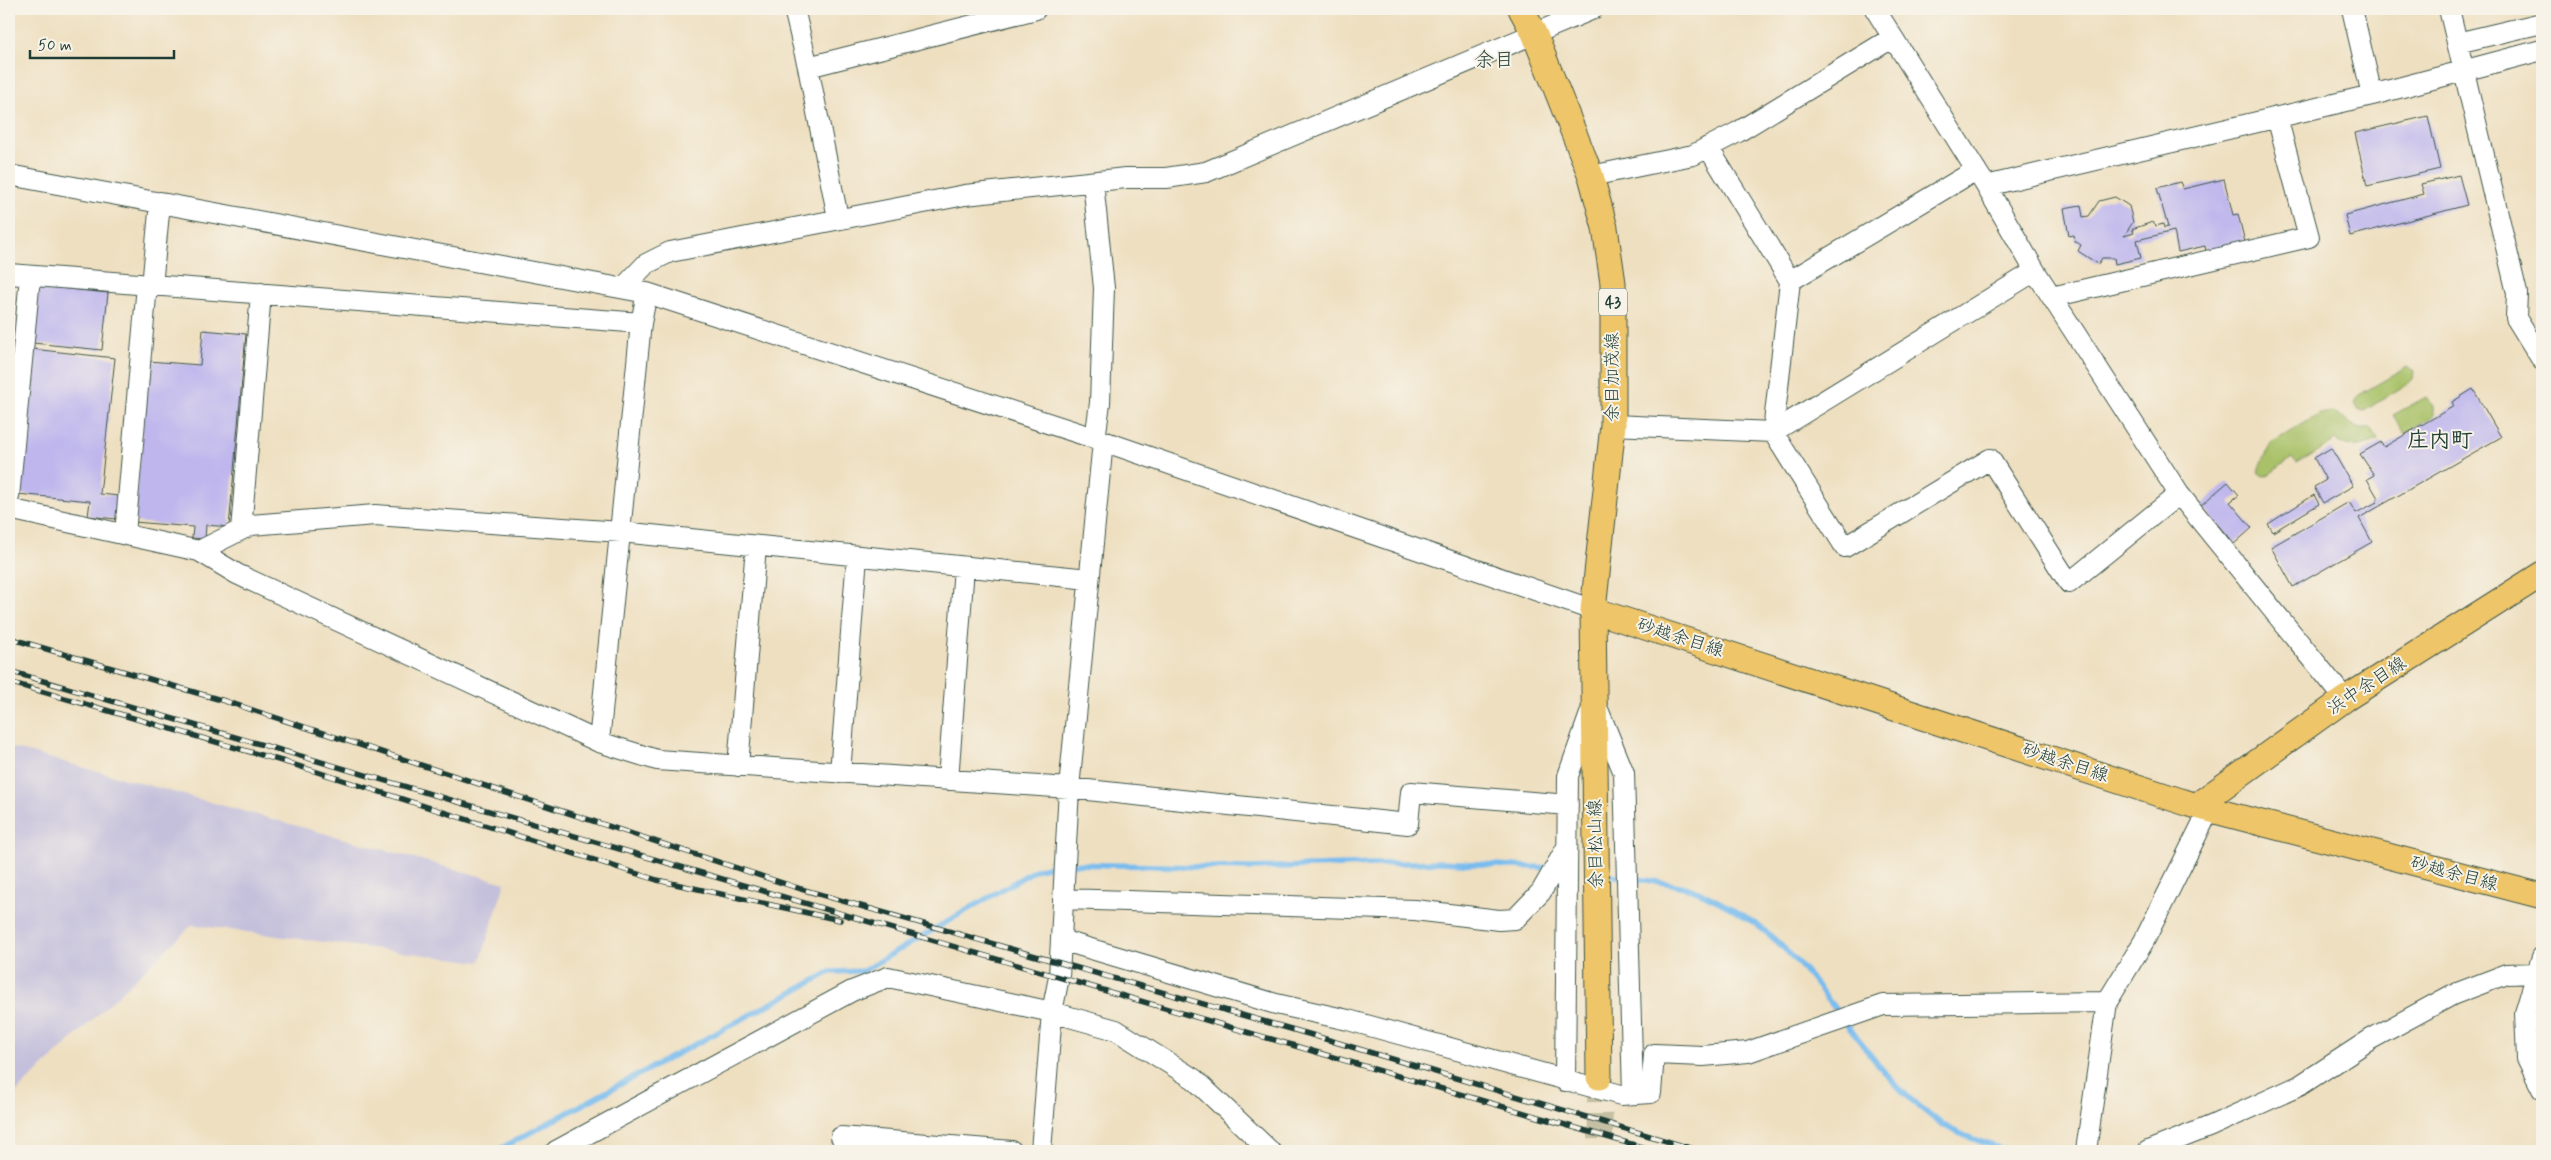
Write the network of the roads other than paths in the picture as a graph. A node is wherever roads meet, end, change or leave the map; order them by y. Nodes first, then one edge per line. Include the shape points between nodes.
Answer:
1 (794, 9) edge
2 (1036, 9) edge
3 (1521, 9) edge
4 (1592, 9) edge
5 (1875, 9) edge
6 (2352, 9) edge
7 (2449, 9) edge
8 (2542, 24) edge
9 (1534, 33) junction
10 (1892, 38) junction
11 (2457, 43) junction
12 (2542, 50) edge
13 (808, 67) junction
14 (2462, 70) junction
15 (2372, 95) junction
16 (2277, 117) junction
17 (1708, 147) junction
18 (9, 174) edge
19 (1591, 176) junction
20 (1981, 178) junction
21 (1093, 182) junction
22 (160, 202) junction
23 (838, 218) junction
24 (2035, 271) junction
25 (9, 274) edge
26 (30, 276) junction
27 (1790, 281) junction
28 (149, 285) junction
29 (624, 287) junction
30 (647, 293) junction
31 (262, 294) junction
32 (2052, 298) junction
33 (641, 323) junction
34 (2542, 360) edge
35 (1613, 424) junction
36 (1773, 432) junction
37 (1099, 440) junction
38 (2179, 494) junction
39 (9, 497) edge
40 (9, 509) edge
41 (241, 530) junction
42 (622, 532) junction
43 (125, 534) junction
44 (756, 546) junction
45 (199, 551) junction
46 (857, 556) junction
47 (964, 567) junction
48 (2542, 574) edge
49 (1089, 580) junction
50 (1593, 610) junction
51 (2345, 699) junction
52 (1594, 700) junction
53 (599, 742) junction
54 (738, 766) junction
55 (840, 773) junction
56 (948, 780) junction
57 (1069, 788) junction
58 (1568, 804) junction
59 (2203, 808) junction
60 (1567, 847) junction
61 (2542, 896) edge
62 (1064, 899) junction
63 (1061, 940) junction
64 (2540, 965) edge
65 (2107, 1002) junction
66 (1052, 1012) junction
67 (1599, 1077) tunnel mouth
68 (1565, 1081) junction
69 (2542, 1089) edge
70 (1633, 1094) junction
71 (841, 1137) dead end
72 (577, 1145) edge
73 (932, 1148) edge
74 (556, 1151) edge
75 (1012, 1151) edge
76 (1041, 1151) edge
77 (1270, 1151) edge
78 (2086, 1151) edge
79 (2148, 1151) edge

1 - 13 street
2 - 13 street
3 - 9 main road, 余目加茂線 / 43
4 - 9 street
5 - 10 street
6 - 15 street
7 - 11 street
8 - 11 street
9 - 19 main road, 余目加茂線 / 43
9 - 21 street via 1206,172
10 - 17 street
10 - 20 street
11 - 14 street
12 - 14 street
13 - 23 street
14 - 15 street
14 - 34 street via 2517,293 2516,318
15 - 16 street
16 - 20 street
16 - 32 street via 2309,238
17 - 19 street via 1693,155
17 - 27 street
18 - 22 street
19 - 35 main road, 余目加茂線 / 43 via 1605,228 1613,283
20 - 24 street
20 - 27 street
21 - 23 street via 965,195
21 - 37 street via 1104,288
22 - 28 street
22 - 29 street
23 - 29 street via 670,252 646,264
24 - 32 street
24 - 36 street
25 - 26 street
26 - 28 street
26 - 39 street
27 - 36 street
28 - 31 street
28 - 43 street
29 - 30 street
30 - 33 street
30 - 37 street
31 - 33 street
31 - 41 street
32 - 38 street
33 - 42 street
35 - 36 street
35 - 50 main road, 余目加茂線 / 43
36 - 38 street via 1845,546 1990,459 2069,583
37 - 49 street
37 - 50 street
38 - 51 street
40 - 43 street
41 - 42 street via 251,525 375,514
41 - 45 street
42 - 44 street
42 - 53 street
43 - 45 street
44 - 46 street
44 - 54 street
45 - 53 street via 237,574
46 - 47 street
46 - 55 street
47 - 49 street
47 - 56 street
48 - 51 main road, 浜中余目線
49 - 57 street
50 - 52 main road, 余目松山線
50 - 59 main road, 砂越余目線
51 - 59 main road, 浜中余目線
52 - 58 street via 1568,776
52 - 67 main road, 余目松山線
52 - 70 street via 1624,773
53 - 54 street via 657,760
54 - 55 street
55 - 56 street
56 - 57 street
57 - 58 street via 1408,824 1412,792
57 - 62 street
58 - 60 street
59 - 61 main road, 砂越余目線
59 - 65 street via 2144,941
60 - 62 street via 1541,892 1515,919 1415,910
60 - 68 street
62 - 63 street
63 - 66 street via 1059,977
63 - 68 street via 1276,1004 1348,1020
64 - 69 street via 2525,1013 2525,1037 2527,1059
64 - 79 street via 2452,995 2370,1039 2299,1086
65 - 70 street via 1883,1005 1748,1052 1703,1056 1654,1054 1651,1093
65 - 78 street
66 - 72 street via 888,977 852,991
66 - 76 street
66 - 77 street via 1116,1030 1194,1079
68 - 70 street via 1621,1095
71 - 73 street
72 - 74 street
73 - 75 street

